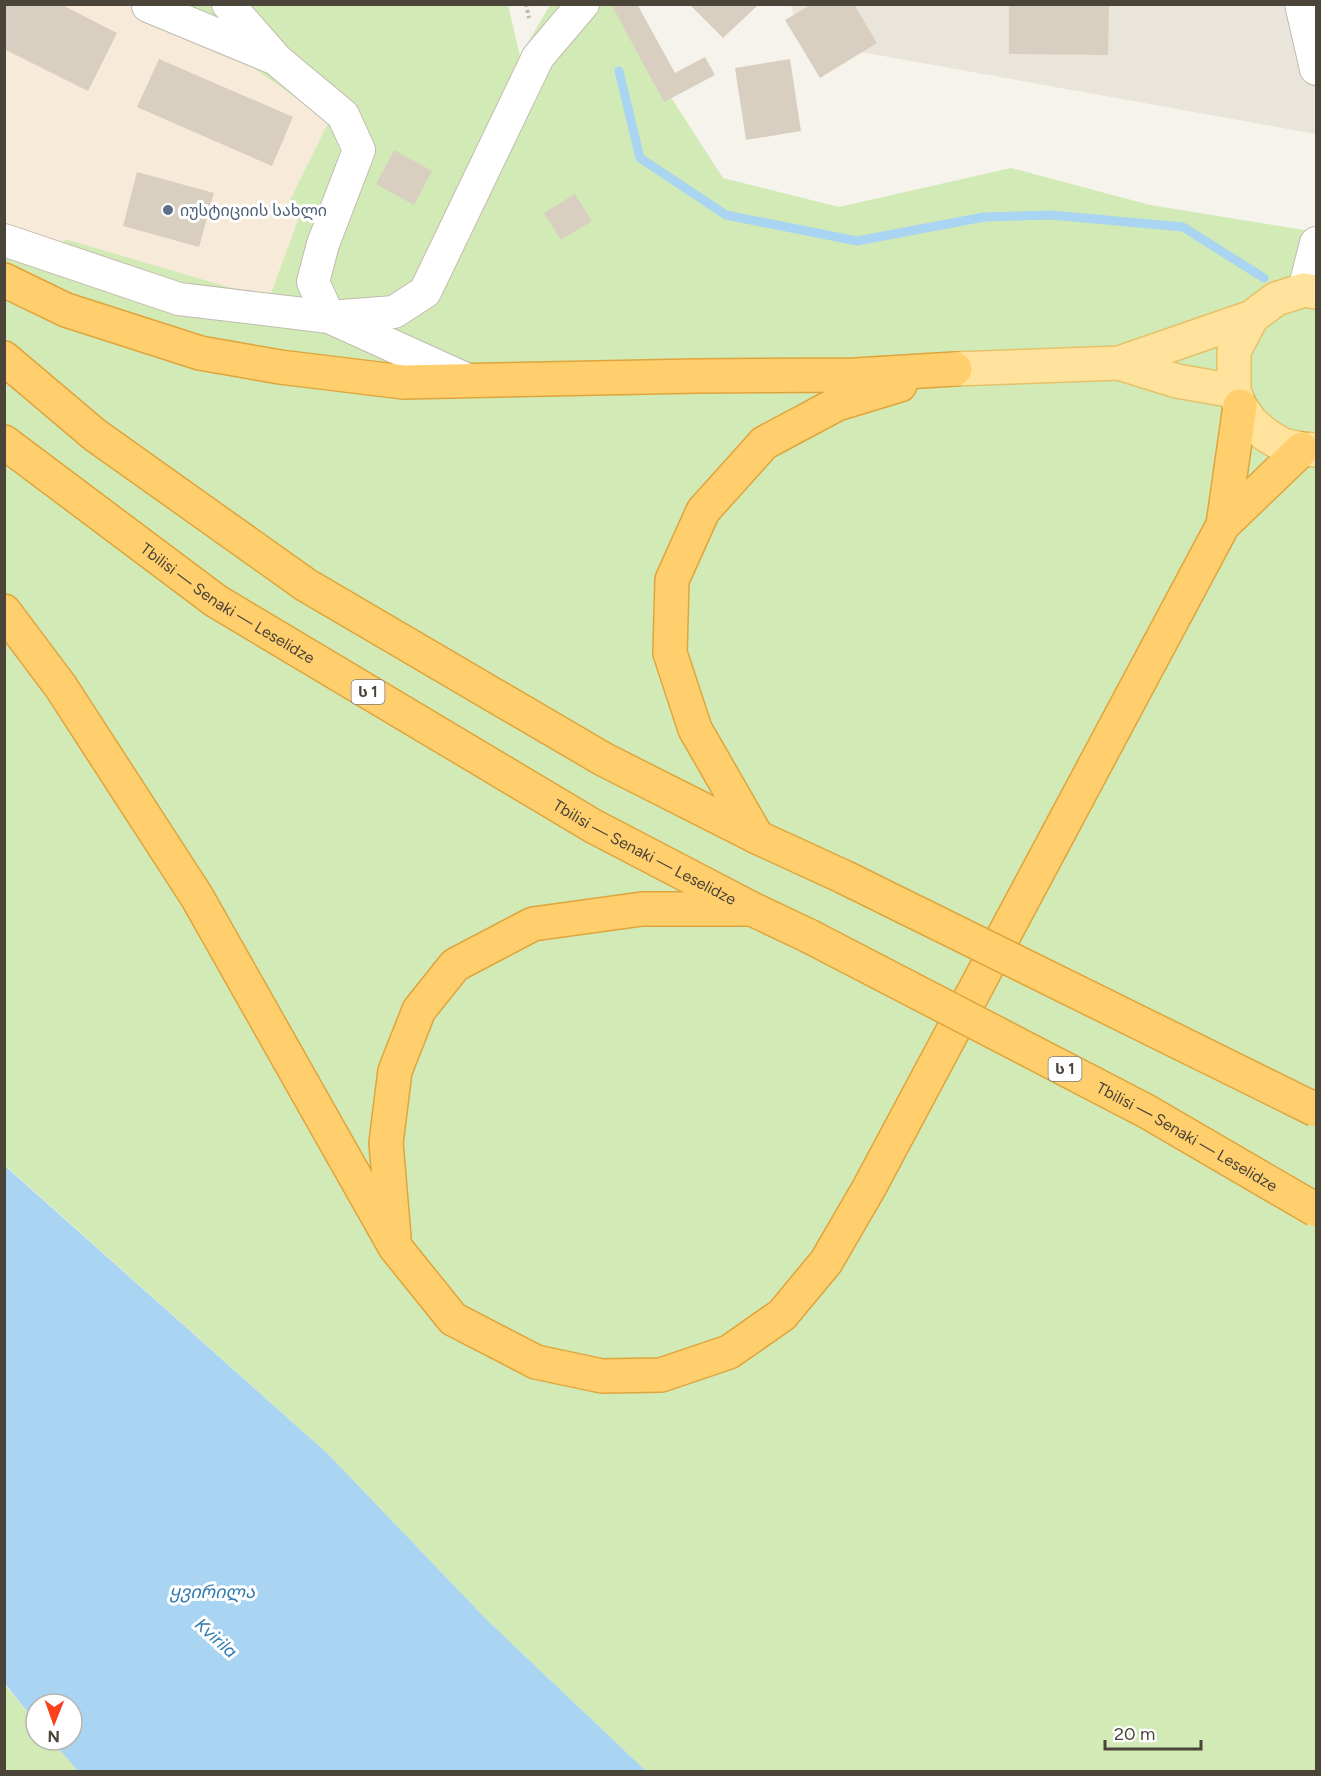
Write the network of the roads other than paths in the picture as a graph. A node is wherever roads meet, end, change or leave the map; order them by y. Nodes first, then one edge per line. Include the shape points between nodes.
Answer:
1 (228, 4) edge
2 (583, 4) edge
3 (1301, 4) edge
4 (148, 6) dead end
5 (277, 60) junction
6 (1317, 69) edge
7 (4, 240) edge
8 (1317, 243) edge
9 (4, 280) edge
10 (1310, 291) edge
11 (329, 317) junction
12 (1252, 317) junction
13 (4, 358) edge
14 (1119, 363) junction
15 (955, 369) junction
16 (470, 381) junction
17 (1237, 398) junction
18 (4, 442) edge
19 (1309, 449) edge
20 (1223, 525) junction
21 (4, 610) edge
22 (757, 837) junction
23 (752, 909) junction
24 (1317, 1110) edge
25 (1317, 1210) edge
26 (395, 1247) junction

1 - 5 street
2 - 11 street via 538,57 425,292 394,312
3 - 6 street
4 - 5 street
5 - 11 street via 343,115 359,150 323,244 313,282
7 - 11 street via 179,299
8 - 10 street
9 - 16 highway via 66,310 200,353 403,381
10 - 12 main road via 1276,298
11 - 16 street
12 - 14 main road
12 - 17 main road via 1234,351
13 - 22 highway via 95,435 306,585 603,759
14 - 15 main road
14 - 17 main road
15 - 16 highway via 855,375
15 - 22 highway via 837,404 764,443 703,511 672,580 670,653 695,729
17 - 19 main road via 1251,422 1266,435 1283,445
17 - 20 highway
18 - 23 highway, Tbilisi — Senaki — Leselidze / ს 1 via 216,602 593,826
19 - 20 highway
20 - 26 highway via 868,1188 826,1262 782,1315 729,1352 661,1375 602,1376 536,1362 453,1318
21 - 26 highway via 61,687 197,897
22 - 24 highway, bridge
23 - 25 highway, Tbilisi — Senaki — Leselidze / ს 1, bridge via 1146,1111
23 - 26 highway via 642,909 533,924 455,965 418,1010 395,1071 386,1143

